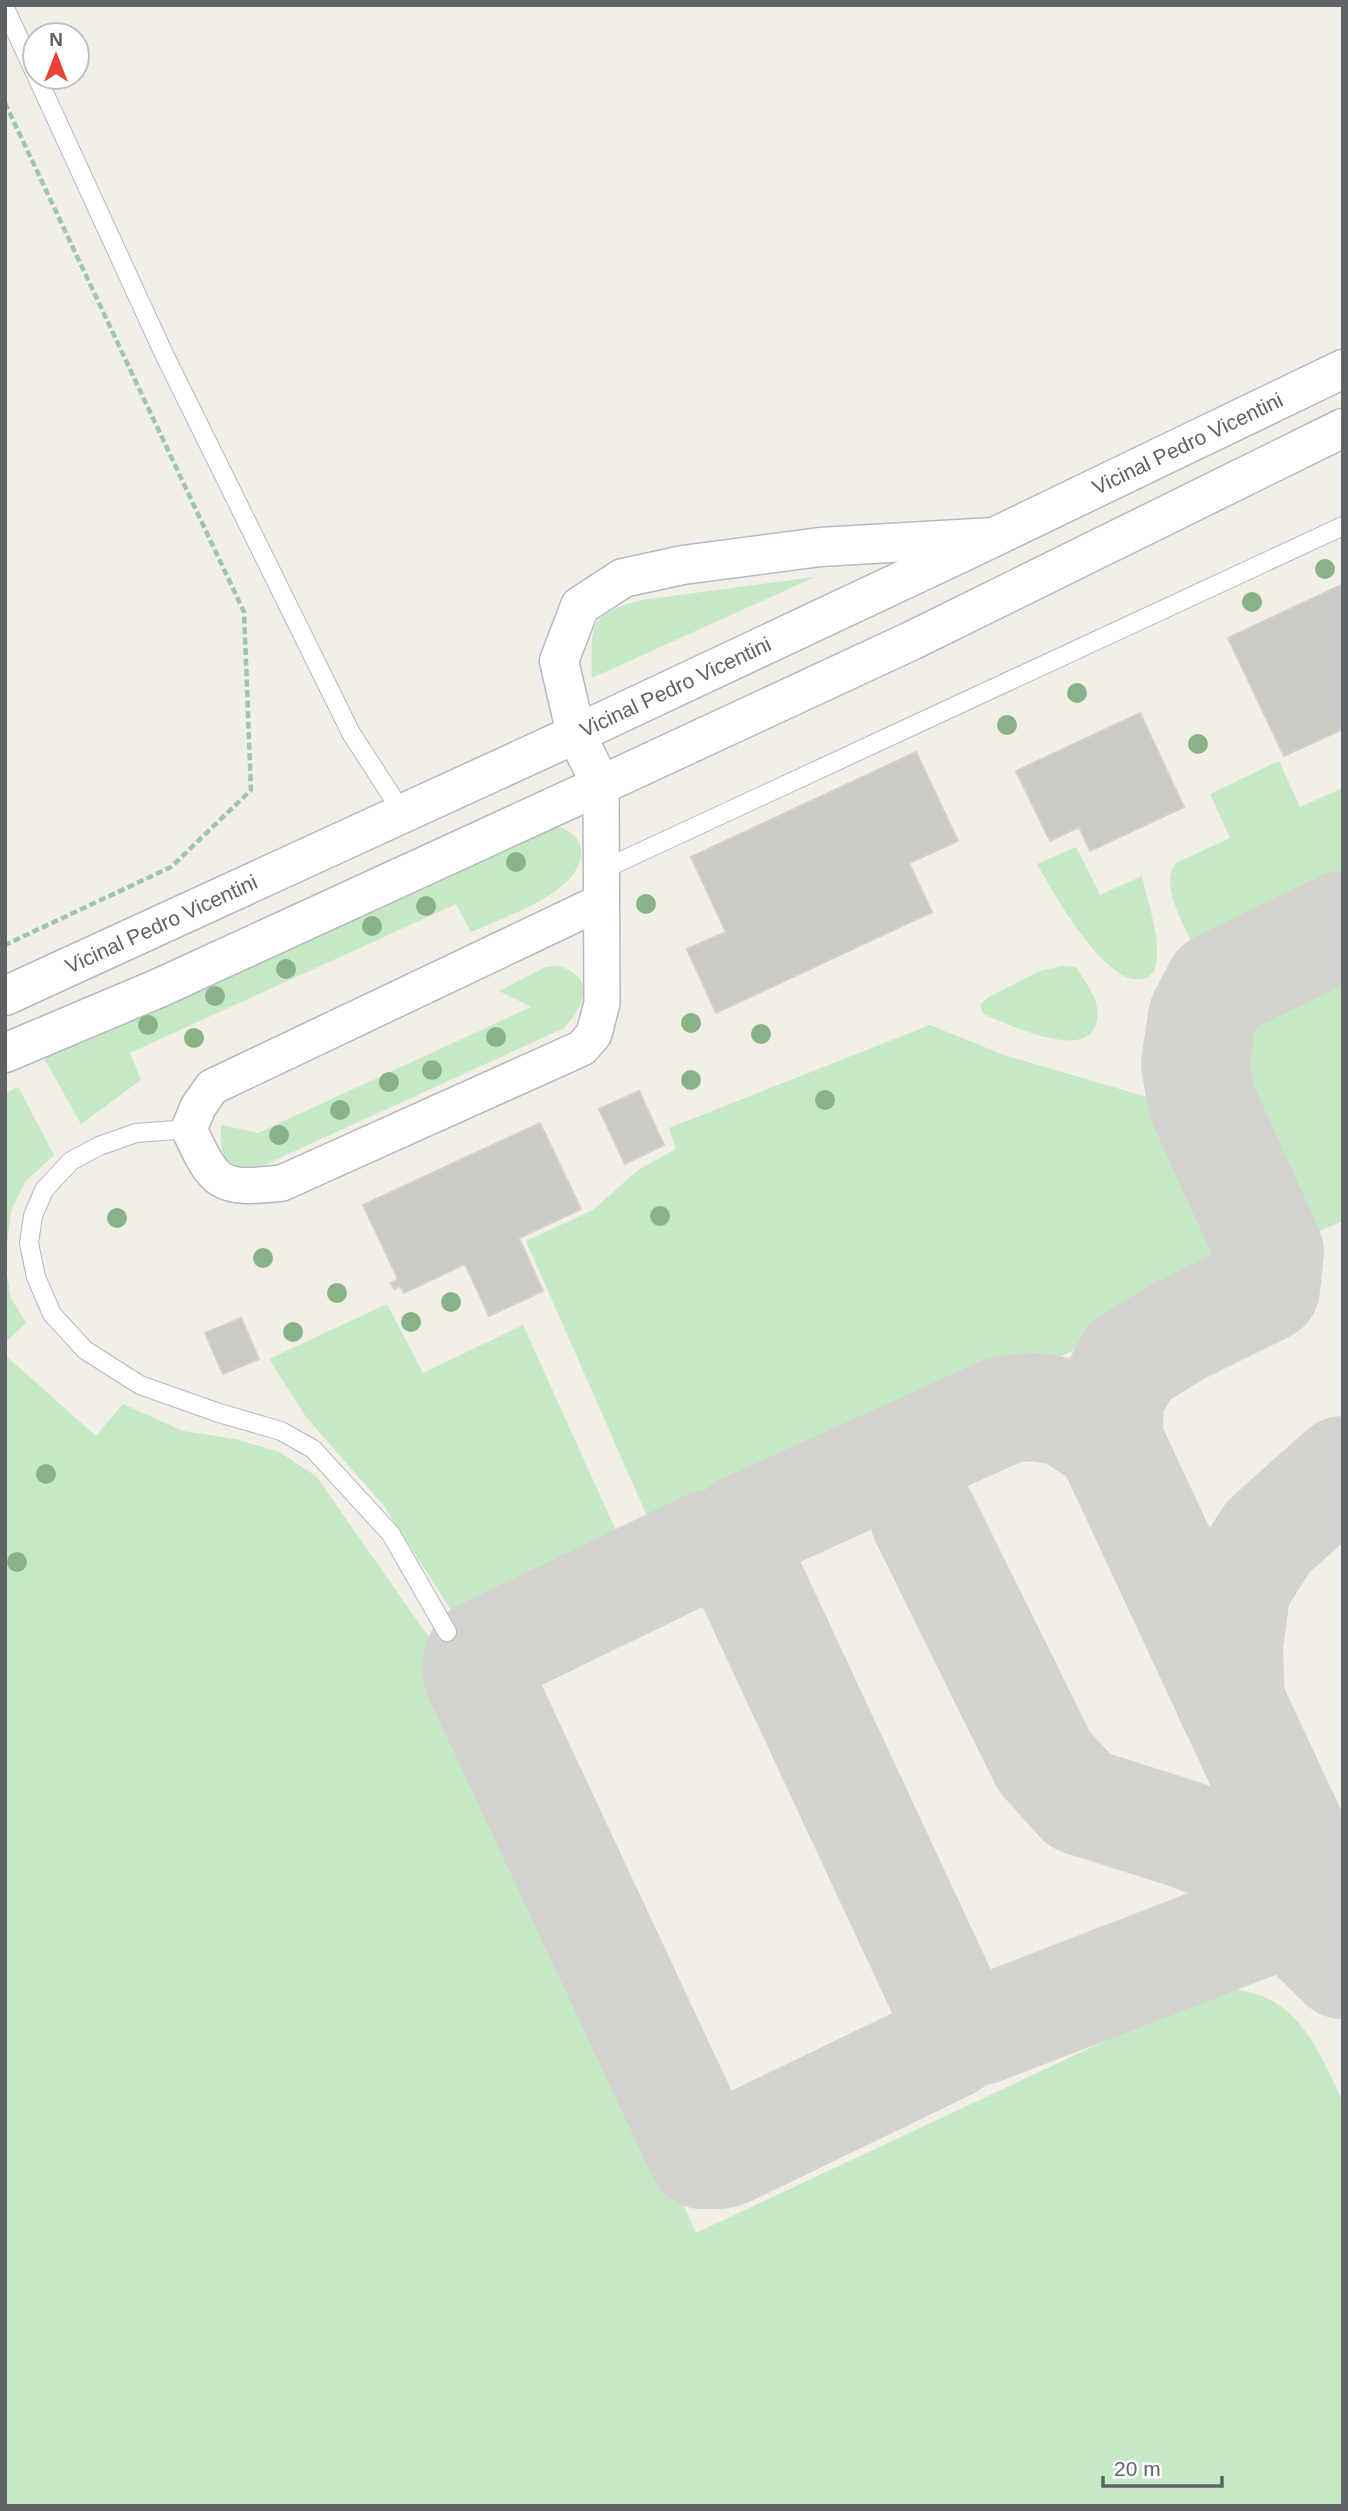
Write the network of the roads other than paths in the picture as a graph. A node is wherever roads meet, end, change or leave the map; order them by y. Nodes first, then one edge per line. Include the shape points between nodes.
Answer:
1 (5, 8) edge
2 (21, 43) edge
3 (43, 91) edge
4 (1343, 369) edge
5 (1343, 428) edge
6 (1343, 526) edge
7 (994, 537) junction
8 (576, 734) junction
9 (601, 785) junction
10 (404, 815) junction
11 (601, 886) junction
12 (5, 996) edge
13 (5, 1053) edge
14 (189, 1129) junction
15 (447, 1632) dead end

1 - 2 lane
3 - 10 lane via 164,354 351,733
4 - 7 main road, Vicinal Pedro Vicentini
5 - 9 main road via 913,640
6 - 11 lane
7 - 8 main road, Vicinal Pedro Vicentini
7 - 8 main road via 820,547 683,565 623,578 580,606 559,661
8 - 9 main road
8 - 10 main road, Vicinal Pedro Vicentini
9 - 11 street
9 - 13 main road via 159,988
10 - 12 main road, Vicinal Pedro Vicentini
11 - 14 street via 212,1087
11 - 14 street via 602,1003 594,1034 582,1048 282,1183 246,1187 223,1183 206,1166
14 - 15 lane via 136,1133 99,1146 71,1161 44,1190 33,1216 29,1243 36,1277 52,1314 85,1350 140,1385 281,1430 313,1449 391,1534

